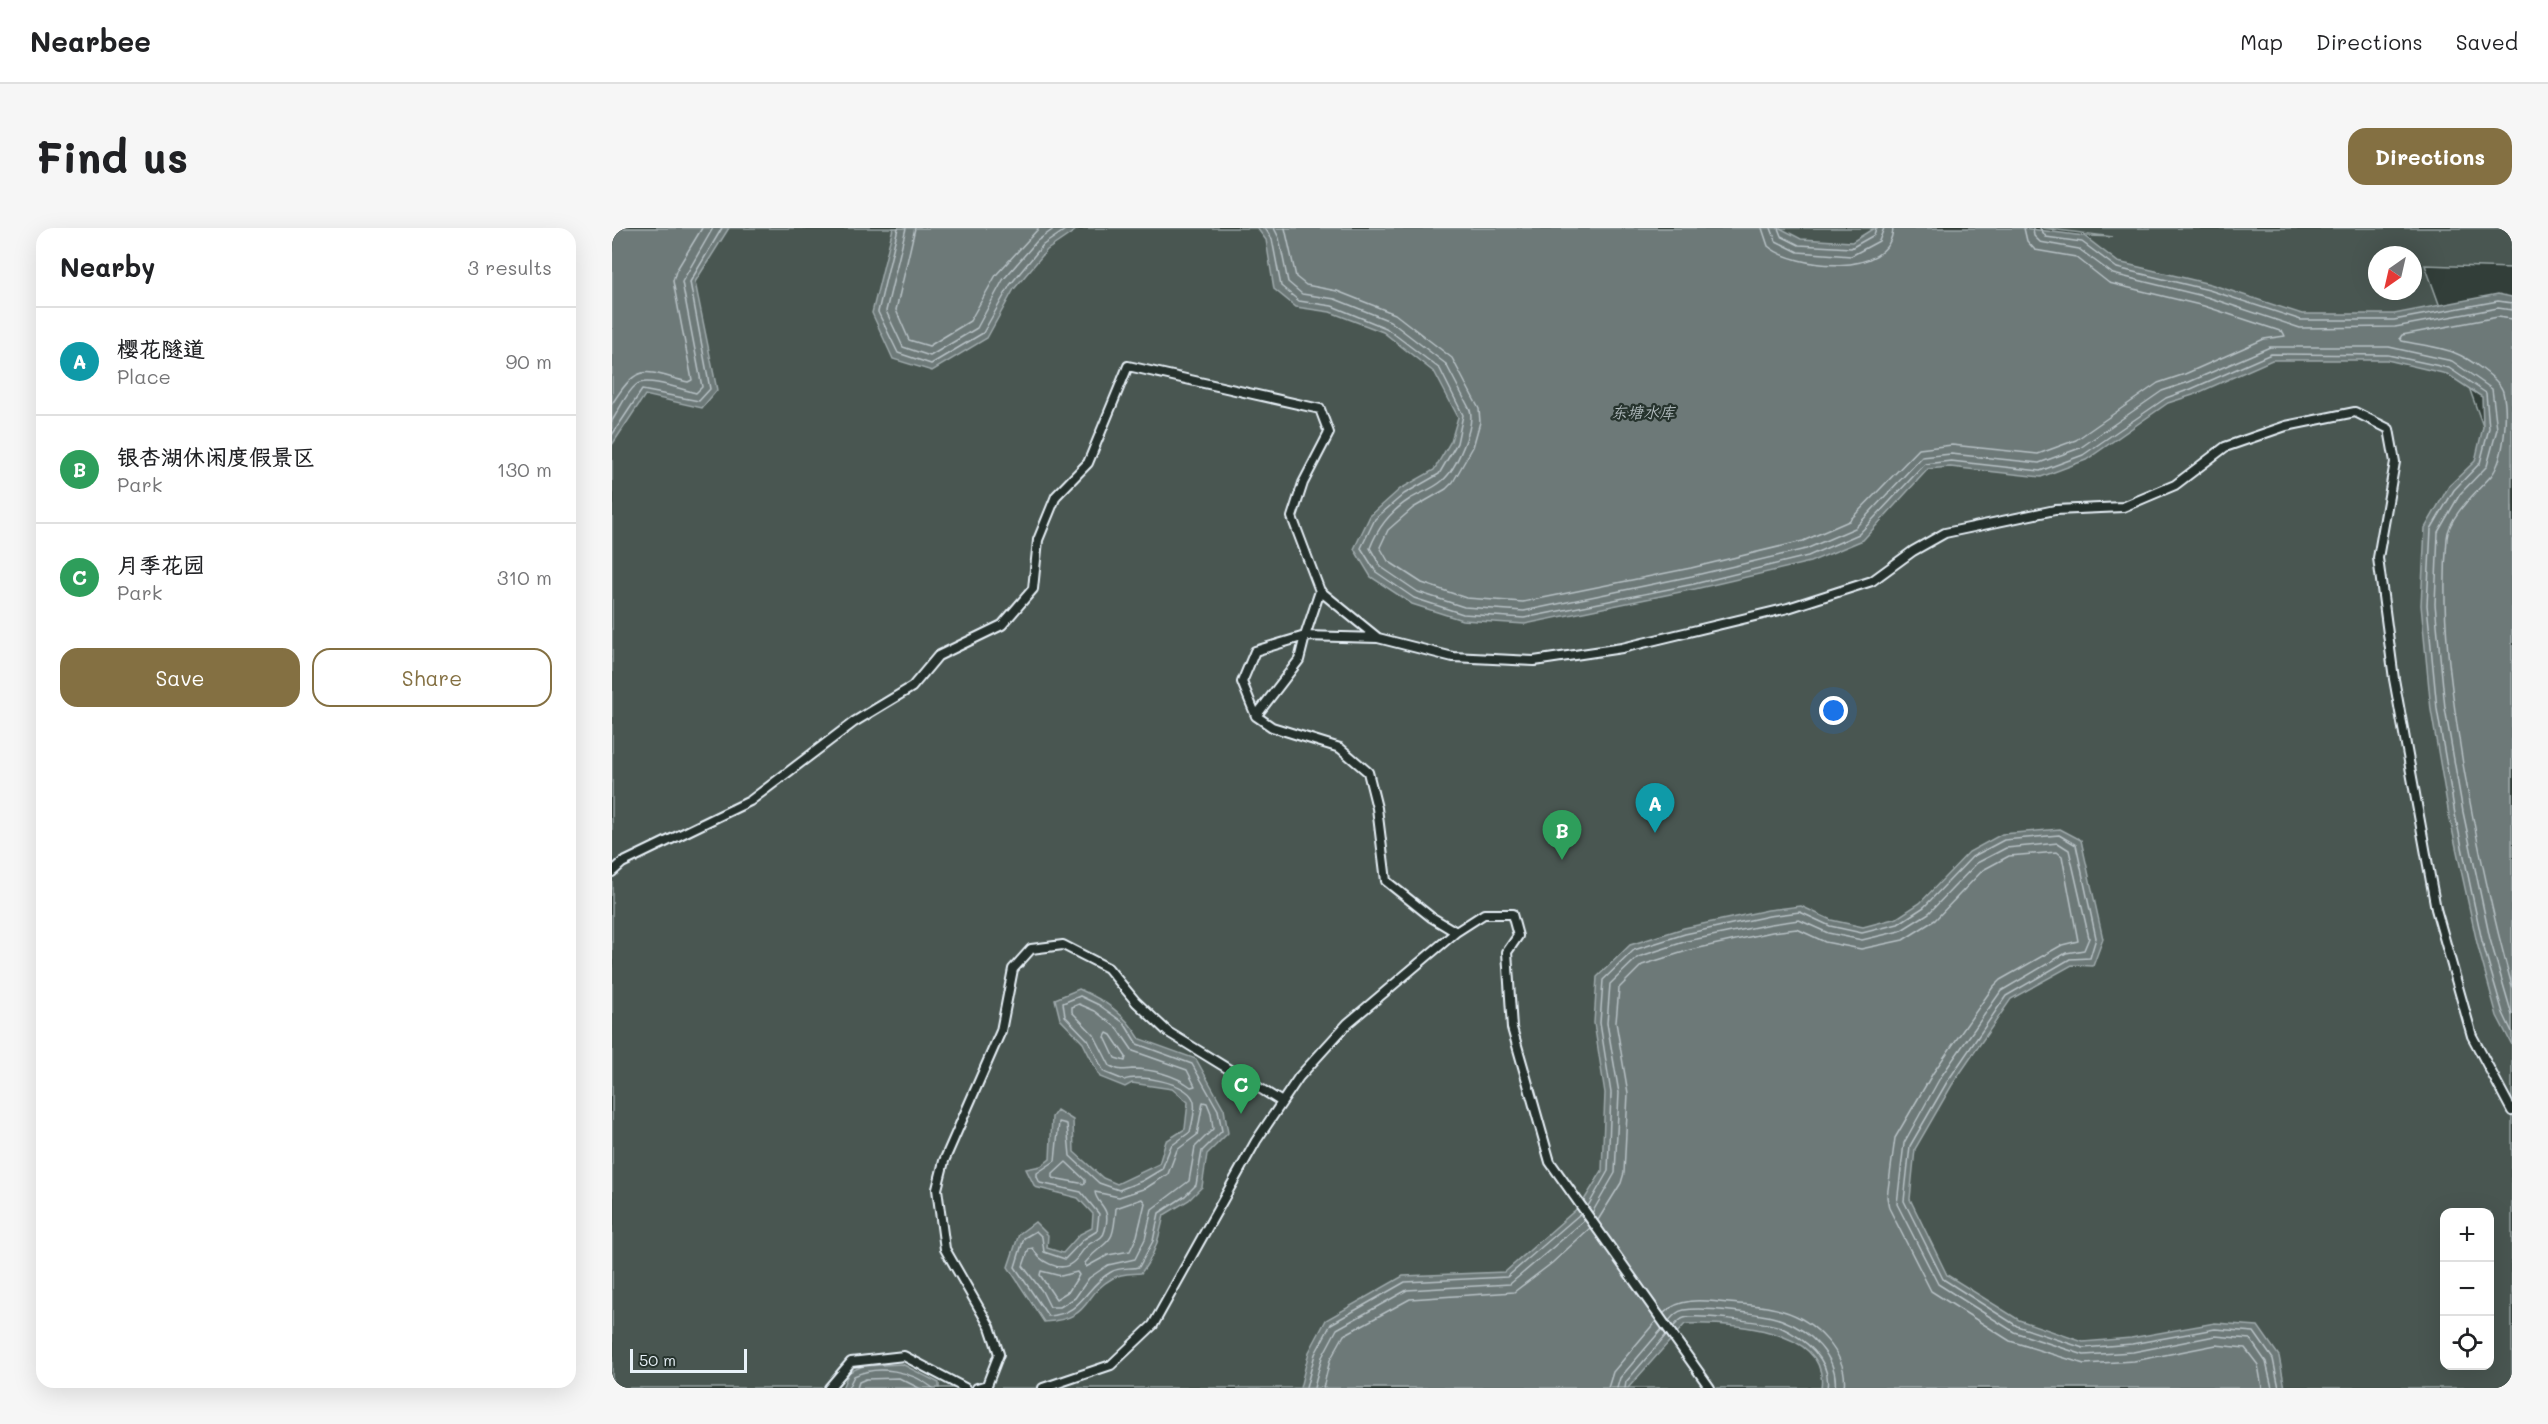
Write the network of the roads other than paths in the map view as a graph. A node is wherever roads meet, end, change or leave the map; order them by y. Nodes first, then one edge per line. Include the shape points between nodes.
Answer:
1 (1320, 591) junction
2 (1305, 636) junction
3 (1378, 638) junction
4 (1256, 716) junction
5 (612, 872) edge
6 (1456, 932) junction
7 (1282, 1102) junction
8 (2512, 1111) edge
9 (988, 1386) edge
10 (829, 1388) edge
11 (965, 1388) edge
12 (977, 1388) edge
13 (1043, 1388) edge
14 (1710, 1388) edge

1 - 2 lane
1 - 3 lane
1 - 5 lane via 1292,517 1303,483 1329,433 1320,409 1128,366 1088,463 1056,496 1038,540 1034,589 1002,625 938,656 912,687 854,722 750,801 622,863
2 - 3 lane
2 - 4 lane via 1299,660
2 - 4 lane via 1255,651 1242,682
3 - 8 lane via 1453,657 1534,661 1622,648 1788,608 1872,581 1945,533 2055,510 2123,507 2175,485 2225,447 2286,426 2355,412 2389,429 2395,462 2378,558 2394,679 2436,909 2472,1036
4 - 6 lane via 1272,727 1340,748 1368,772 1377,807 1386,881
6 - 7 lane via 1348,1023
6 - 14 lane via 1484,914 1512,914 1518,936 1507,952 1512,1028 1550,1162
7 - 9 lane via 1168,1032 1108,968 1063,945 1031,949 1013,969 1001,1031 944,1161 937,1189 945,1249 990,1327 999,1354
7 - 13 lane via 1153,1325 1111,1365
9 - 12 lane
10 - 11 lane via 850,1362 904,1356

